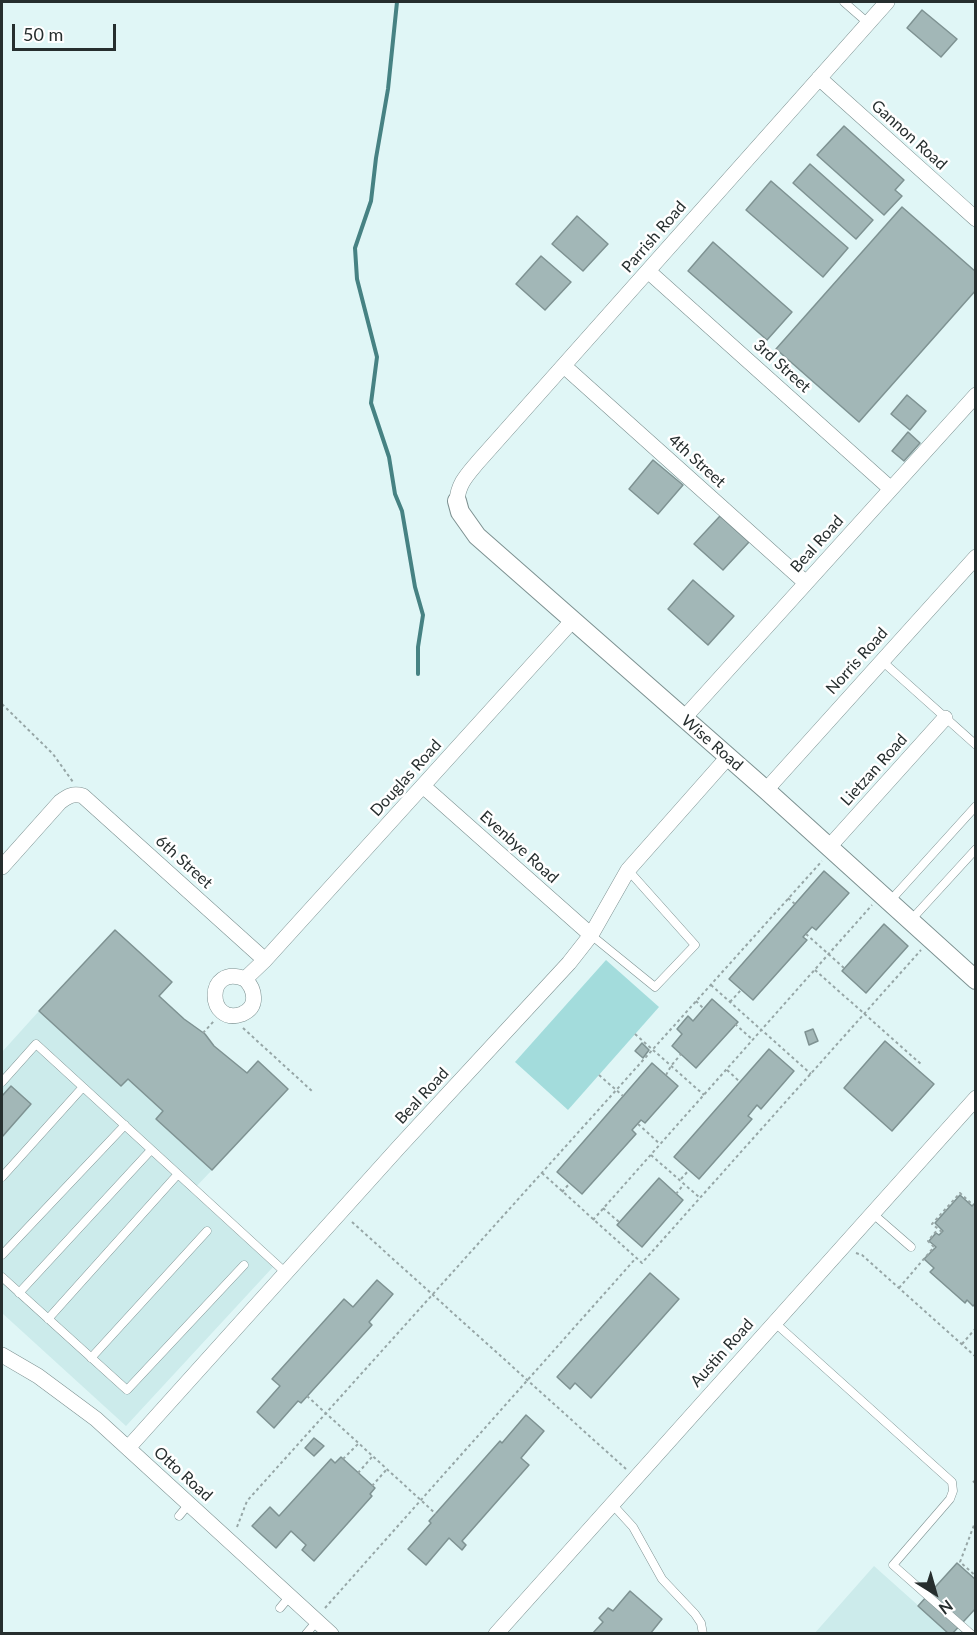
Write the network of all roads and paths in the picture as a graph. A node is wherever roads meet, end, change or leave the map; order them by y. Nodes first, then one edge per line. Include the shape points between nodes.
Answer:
1 (844, 2) edge
2 (887, 2) edge
3 (868, 23) junction
4 (819, 78) junction
5 (975, 219) edge
6 (648, 271) junction
7 (564, 366) junction
8 (975, 395) edge
9 (891, 489) junction
10 (457, 501) joint
11 (975, 557) edge
12 (806, 583) junction
13 (573, 620) junction
14 (882, 661) junction
15 (2, 704) edge
16 (945, 717) junction
17 (684, 718) junction
18 (975, 745) edge
19 (728, 757) junction
20 (423, 786) junction
21 (766, 790) junction
22 (80, 795) junction
23 (975, 806) edge
24 (830, 848) junction
25 (975, 849) edge
26 (2, 867) edge
27 (628, 870) junction
28 (788, 898) junction
29 (886, 898) junction
30 (795, 904) dead end
31 (911, 920) junction
32 (806, 934) dead end
33 (591, 935) junction
34 (931, 939) junction
35 (829, 954) junction
36 (265, 960) junction
37 (844, 968) dead end
38 (815, 970) junction
39 (974, 976) edge
40 (245, 979) dead end
41 (711, 985) junction
42 (741, 990) dead end
43 (696, 1001) junction
44 (730, 1002) junction
45 (704, 1009) dead end
46 (864, 1014) junction
47 (218, 1017) dead end
48 (239, 1024) dead end
49 (735, 1024) dead end
50 (761, 1030) junction
51 (203, 1033) dead end
52 (635, 1034) dead end
53 (753, 1040) junction
54 (653, 1049) junction
55 (681, 1054) dead end
56 (922, 1065) dead end
57 (670, 1066) junction
58 (727, 1070) junction
59 (811, 1074) junction
60 (599, 1075) dead end
61 (666, 1075) dead end
62 (2, 1082) edge
63 (740, 1082) dead end
64 (83, 1087) junction
65 (616, 1090) junction
66 (312, 1091) dead end
67 (704, 1095) junction
68 (623, 1096) dead end
69 (975, 1098) edge
70 (638, 1124) dead end
71 (125, 1125) junction
72 (660, 1144) junction
73 (151, 1150) junction
74 (651, 1155) junction
75 (688, 1170) dead end
76 (542, 1173) junction
77 (178, 1174) junction
78 (2, 1177) edge
79 (680, 1180) junction
80 (570, 1183) dead end
81 (684, 1184) junction
82 (562, 1192) junction
83 (676, 1194) dead end
84 (700, 1198) junction
85 (973, 1205) dead end
86 (603, 1208) junction
87 (341, 1212) junction
88 (872, 1213) junction
89 (593, 1220) junction
90 (619, 1222) dead end
91 (938, 1229) junction
92 (207, 1231) dead end
93 (942, 1233) dead end
94 (911, 1247) dead end
95 (856, 1253) dead end
96 (2, 1255) edge
97 (636, 1258) junction
98 (244, 1265) dead end
99 (286, 1273) junction
100 (2, 1278) edge
101 (899, 1288) junction
102 (19, 1293) junction
103 (432, 1295) junction
104 (48, 1319) junction
105 (774, 1322) junction
106 (975, 1329) edge
107 (962, 1344) junction
108 (2, 1355) edge
109 (975, 1357) edge
110 (91, 1358) junction
111 (527, 1381) junction
112 (307, 1396) dead end
113 (327, 1413) junction
114 (358, 1443) junction
115 (128, 1448) junction
116 (373, 1456) junction
117 (344, 1459) dead end
118 (387, 1469) junction
119 (358, 1473) dead end
120 (635, 1477) junction
121 (372, 1486) dead end
122 (421, 1500) junction
123 (189, 1504) junction
124 (612, 1504) junction
125 (436, 1514) dead end
126 (179, 1516) dead end
127 (975, 1520) edge
128 (231, 1542) junction
129 (975, 1576) edge
130 (316, 1620) junction
131 (306, 1634) edge
132 (331, 1634) edge
133 (496, 1634) edge
134 (703, 1634) edge
135 (971, 1634) edge

1 - 3 lane
2 - 3 street, Parrish Road
3 - 4 street, Parrish Road
4 - 5 street, Gannon Road
4 - 6 street, Parrish Road
6 - 7 street, Parrish Road
6 - 9 street, 3rd Street
7 - 10 street, Parrish Road via 469,472 458,490
7 - 12 street, 4th Street
8 - 9 street, Beal Road
9 - 12 street, Beal Road
10 - 13 street, Wise Road via 477,536
11 - 14 street, Norris Road
12 - 17 street, Beal Road
13 - 17 street, Wise Road
13 - 20 street, Douglas Road
14 - 16 lane
14 - 21 street, Norris Road
15 - 22 path via 53,754
16 - 18 lane
16 - 24 street, Lietzan Road
17 - 19 street, Wise Road
19 - 21 street, Wise Road
19 - 27 street, Beal Road
20 - 33 street, Evenbye Road
20 - 36 street, Douglas Road
21 - 24 street, Wise Road
22 - 26 street via 69,795 60,802
22 - 36 street, 6th Street
23 - 29 lane
24 - 28 path
24 - 29 street, Wise Road
25 - 31 lane
27 - 33 street, Beal Road
27 - 33 lane via 695,945 655,987
28 - 30 path
28 - 41 path
29 - 31 street, Wise Road
29 - 35 path
31 - 34 street, Wise Road
32 - 35 path
33 - 87 street, Beal Road
34 - 39 street, Wise Road
34 - 46 path
35 - 37 path
35 - 38 path
36 - 40 street, Douglas Road
38 - 46 path
38 - 50 path
41 - 43 path
41 - 44 path
42 - 44 path
43 - 45 path
43 - 54 path
44 - 50 path
46 - 56 path
46 - 59 path
47 - 51 path
48 - 66 path
49 - 53 path
50 - 53 path
50 - 59 path
52 - 54 path
53 - 58 path
54 - 57 path
54 - 65 path
55 - 57 path
57 - 61 path
57 - 67 path
58 - 63 path
58 - 67 path
59 - 84 path
60 - 65 path
62 - 64 lane via 36,1044
64 - 71 lane
64 - 78 lane
65 - 68 path
65 - 76 path
67 - 72 path
69 - 88 street, Austin Road
70 - 72 path
71 - 73 lane
71 - 96 lane
72 - 74 path
73 - 77 lane
73 - 102 lane
74 - 79 path
74 - 86 path
75 - 79 path
76 - 82 path
76 - 103 path
77 - 99 lane
77 - 104 lane
79 - 81 path
80 - 82 path
81 - 83 path
81 - 84 path
82 - 89 path
84 - 97 path via 642,1263
85 - 91 path via 960,1193 932,1224
86 - 89 path
86 - 90 path
87 - 99 street, Beal Road
87 - 103 path
88 - 94 lane
88 - 105 street, Austin Road
89 - 97 path
91 - 93 path
91 - 101 path via 928,1241 934,1247
92 - 110 lane
95 - 101 path
97 - 111 path
98 - 110 lane via 127,1390
99 - 115 street, Beal Road
100 - 102 lane
101 - 107 path
102 - 104 lane
103 - 111 path
103 - 113 path
104 - 110 lane
105 - 120 street, Austin Road
105 - 135 lane via 952,1482 950,1499 893,1564
106 - 107 path
107 - 109 path
108 - 115 street, Otto Road via 70,1399
111 - 120 path
111 - 122 path
112 - 113 path
113 - 114 path
113 - 128 path via 247,1500
114 - 116 path
114 - 117 path
115 - 123 street, Otto Road
116 - 118 path
116 - 119 path
118 - 121 path
118 - 122 path
120 - 124 street, Austin Road
122 - 125 path
122 - 130 path
123 - 126 lane
123 - 128 street, Otto Road
124 - 133 street, Austin Road
124 - 134 lane via 633,1527 662,1579 695,1614
127 - 129 path via 960,1562
128 - 130 street, Otto Road via 285,1602
130 - 131 lane
130 - 132 street, Otto Road

